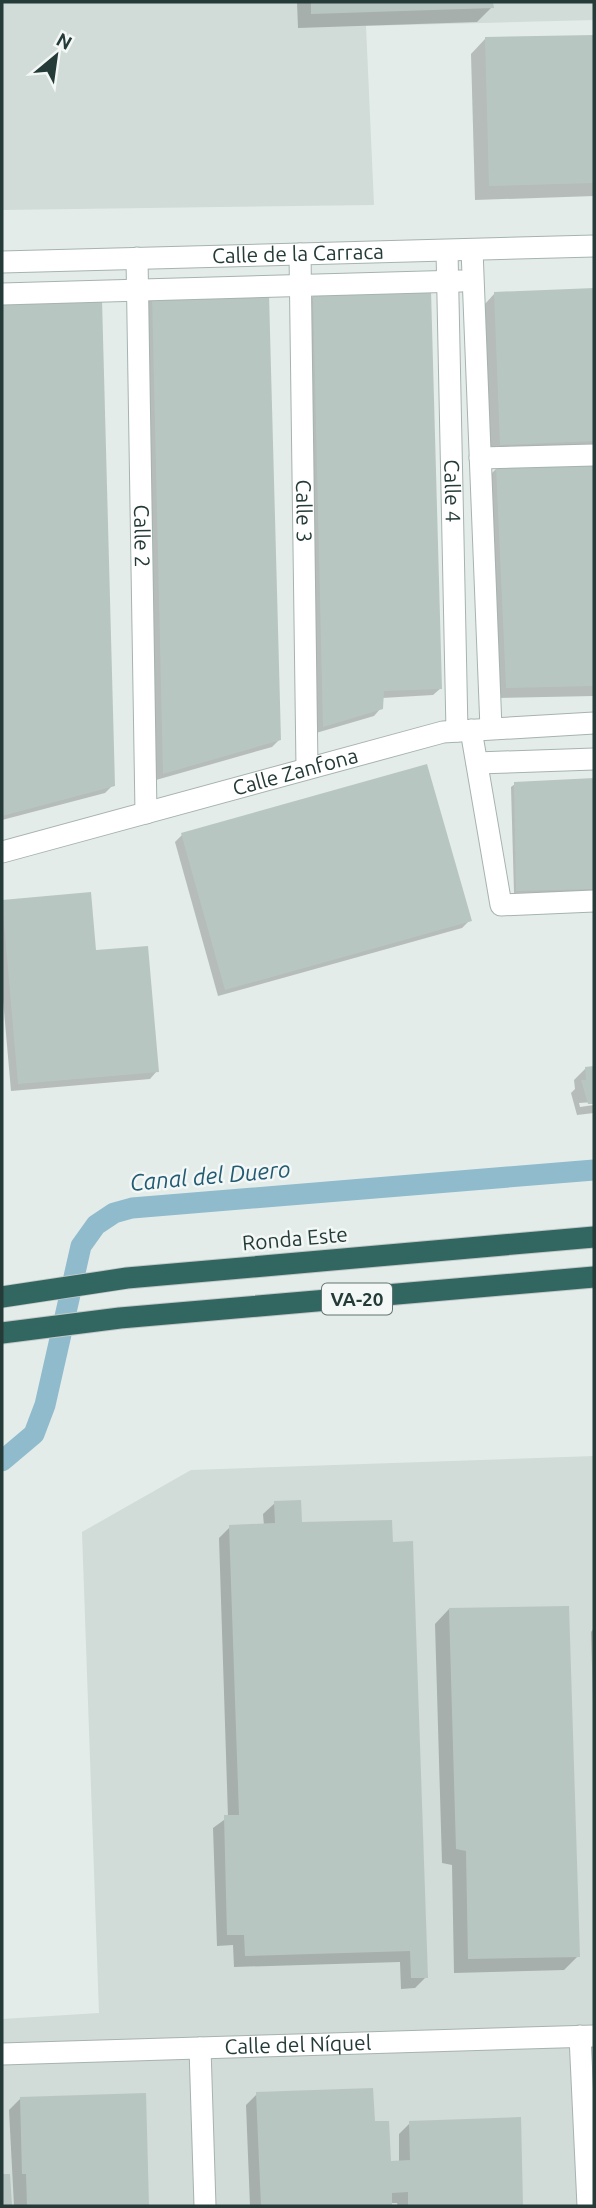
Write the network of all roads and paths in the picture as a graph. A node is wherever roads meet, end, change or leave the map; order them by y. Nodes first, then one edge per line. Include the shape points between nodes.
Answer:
1 (594, 246) edge
2 (472, 250) junction
3 (447, 251) junction
4 (300, 254) junction
5 (137, 258) junction
6 (2, 262) edge
7 (473, 281) junction
8 (447, 282) junction
9 (299, 285) junction
10 (137, 291) junction
11 (2, 294) edge
12 (594, 454) edge
13 (480, 458) junction
14 (594, 723) edge
15 (473, 729) junction
16 (594, 759) edge
17 (477, 763) junction
18 (307, 767) junction
19 (146, 813) junction
20 (2, 852) edge
21 (594, 901) edge
22 (594, 1237) edge
23 (594, 1277) edge
24 (2, 1297) edge
25 (8, 1332) edge
26 (587, 2036) edge
27 (200, 2048) junction
28 (2, 2054) edge
29 (205, 2206) edge
30 (588, 2206) edge

1 - 2 street, Calle de la Carraca
2 - 3 street, Calle de la Carraca
2 - 7 street
3 - 4 street, Calle de la Carraca
3 - 8 street, Calle 4
4 - 5 street, Calle de la Carraca
4 - 9 street, Calle 3
5 - 6 street, Calle de la Carraca
5 - 10 street, Calle 2
7 - 8 street
7 - 13 street
8 - 9 street
8 - 15 street, Calle 4
9 - 10 street
9 - 18 street, Calle 3
10 - 11 street
10 - 19 street, Calle 2
12 - 13 street
13 - 15 street
14 - 15 street, Calle Zanfona
15 - 17 street
15 - 18 street, Calle Zanfona
16 - 17 street
17 - 21 street via 501,905
18 - 19 street, Calle Zanfona
19 - 20 street, Calle Zanfona
22 - 24 highway, Ronda Este / VA-20 via 127,1278
23 - 25 highway, VA-20
26 - 27 street, Calle del Níquel
26 - 30 street
27 - 28 street, Calle del Níquel
27 - 29 street

